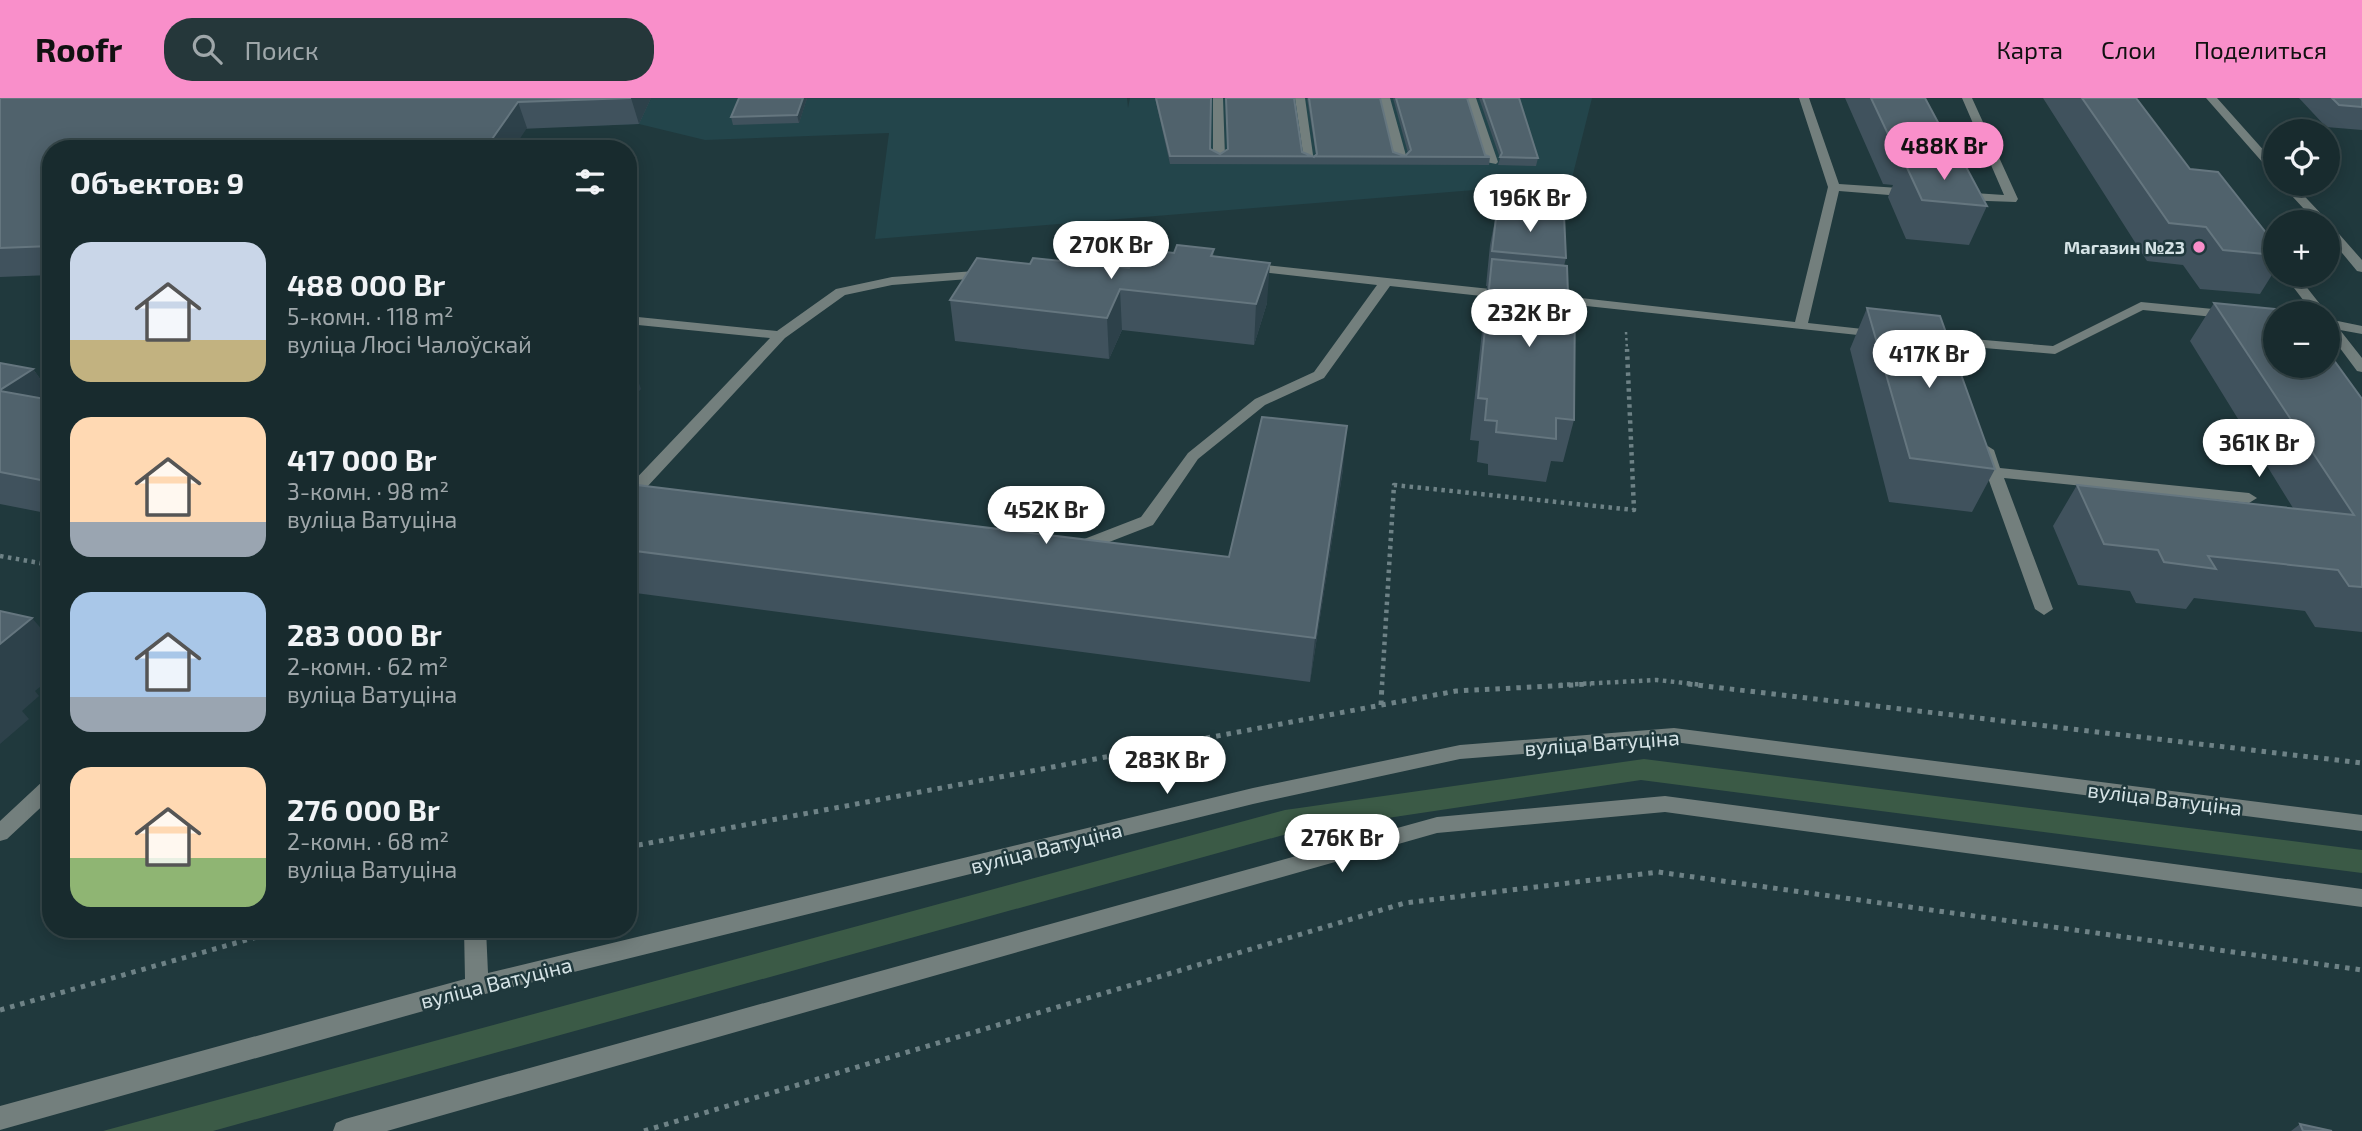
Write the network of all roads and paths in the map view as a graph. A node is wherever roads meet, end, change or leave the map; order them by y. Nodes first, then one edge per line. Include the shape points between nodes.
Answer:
1 (1218, 98) edge
2 (1300, 98) edge
3 (1385, 98) edge
4 (1471, 98) edge
5 (1804, 98) edge
6 (1967, 98) edge
7 (2211, 98) edge
8 (2263, 156) edge
9 (1219, 157) edge
10 (1401, 159) edge
11 (1310, 160) edge
12 (1492, 162) edge
13 (1834, 187) junction
14 (1930, 194) edge
15 (1944, 195) edge
16 (2298, 196) edge
17 (2311, 210) edge
18 (2340, 243) edge
19 (1166, 261) edge
20 (1234, 266) edge
21 (1070, 268) edge
22 (2362, 268) edge
23 (1002, 273) edge
24 (1386, 282) junction
25 (2299, 287) edge
26 (1518, 296) edge
27 (1545, 299) edge
28 (2310, 301) edge
29 (1625, 307) junction
30 (2263, 318) edge
31 (637, 321) edge
32 (2340, 324) edge
33 (1801, 326) junction
34 (2362, 330) edge
35 (780, 335) junction
36 (2340, 339) edge
37 (2362, 368) edge
38 (1979, 433) edge
39 (1994, 472) junction
40 (637, 493) edge
41 (2249, 498) dead end
42 (1052, 544) edge
43 (0, 556) edge
44 (42, 563) edge
45 (2044, 609) dead end
46 (1381, 705) dead end
47 (42, 794) edge
48 (2362, 823) edge
49 (0, 833) edge
50 (2362, 898) edge
51 (253, 938) edge
52 (475, 938) edge
53 (2362, 970) edge
54 (477, 985) junction
55 (0, 1010) edge
56 (0, 1118) edge
57 (345, 1131) edge
58 (643, 1131) edge

1 - 9 street
2 - 11 street
3 - 10 street
4 - 12 street
5 - 13 street
6 - 15 street via 2012,200
7 - 8 street
13 - 14 street
13 - 33 street
16 - 17 street
18 - 22 street
19 - 21 street
20 - 24 street
23 - 35 street via 892,281 841,292
24 - 26 street
24 - 42 street via 1319,375 1260,402 1193,456 1147,521 1080,547
25 - 28 street
27 - 29 street
29 - 33 street
29 - 46 path via 1634,510 1394,485
30 - 33 street via 2141,306 2054,349 1949,348 1900,337
31 - 35 street
32 - 34 street
35 - 40 street
36 - 37 street
38 - 39 street
39 - 41 street
39 - 45 street
43 - 44 path
47 - 49 street
48 - 54 street, вуліца Ватуціна via 1674,734 1460,752 1240,800
50 - 57 street via 1665,804 1437,825
51 - 55 path
52 - 54 street
53 - 58 path via 1658,872 1405,903
54 - 56 street, вуліца Ватуціна

